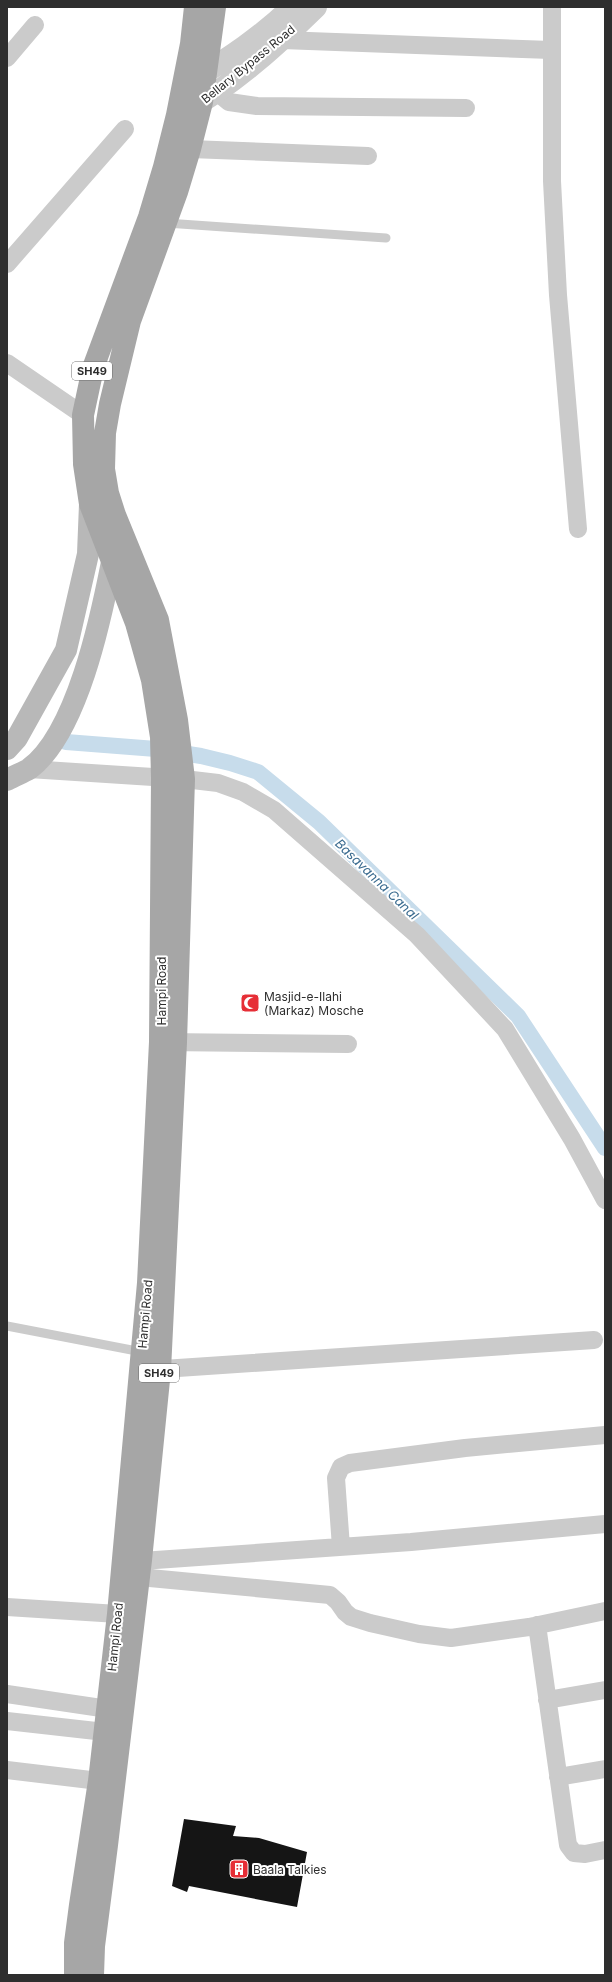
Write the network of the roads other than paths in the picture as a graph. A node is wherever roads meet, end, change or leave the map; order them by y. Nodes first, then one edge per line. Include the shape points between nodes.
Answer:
1 (195, 7) edge
2 (215, 7) edge
3 (292, 7) edge
4 (316, 7) edge
5 (552, 7) edge
6 (35, 25) dead end
7 (282, 40) junction
8 (551, 50) junction
9 (7, 58) edge
10 (207, 71) junction
11 (182, 86) junction
12 (209, 97) junction
13 (466, 108) dead end
14 (177, 115) junction
15 (125, 129) dead end
16 (190, 149) junction
17 (368, 156) dead end
18 (165, 223) junction
19 (386, 238) dead end
20 (7, 264) edge
21 (7, 363) edge
22 (83, 415) junction
23 (90, 504) junction
24 (578, 529) dead end
25 (112, 562) junction
26 (170, 737) junction
27 (7, 749) edge
28 (29, 769) junction
29 (172, 774) junction
30 (7, 780) edge
31 (168, 1042) junction
32 (348, 1044) dead end
33 (605, 1200) edge
34 (7, 1326) edge
35 (594, 1340) dead end
36 (148, 1364) junction
37 (605, 1435) edge
38 (605, 1524) edge
39 (341, 1547) junction
40 (134, 1566) junction
41 (7, 1608) edge
42 (605, 1611) edge
43 (118, 1614) junction
44 (537, 1625) junction
45 (605, 1690) edge
46 (7, 1694) edge
47 (547, 1700) junction
48 (108, 1709) junction
49 (7, 1721) edge
50 (105, 1732) junction
51 (605, 1769) edge
52 (7, 1770) edge
53 (558, 1777) junction
54 (99, 1781) junction
55 (605, 1850) edge
56 (76, 1975) edge
57 (93, 1975) edge

1 - 11 main road, SH49 via 191,44
2 - 10 main road, SH49
3 - 10 street, Bellary Bypass Road via 233,56
4 - 7 street, Bellary Bypass Road
5 - 8 street
6 - 9 street
7 - 8 street
7 - 12 street, Bellary Bypass Road
8 - 24 street via 552,181 558,295
10 - 11 street, Bellary Bypass Road
10 - 12 main road, SH49
11 - 14 main road, SH49
12 - 13 street via 257,106
12 - 14 street, Bellary Bypass Road
12 - 16 main road, SH49
14 - 22 main road, SH49 via 149,217 93,368
15 - 20 street
16 - 17 street
16 - 18 main road, SH49
18 - 19 lane
18 - 26 main road, SH49 via 130,321 105,433 104,469 115,515 158,620 168,668
21 - 22 street
22 - 23 main road, SH49 via 84,464
23 - 25 main road, SH49
23 - 27 main road via 88,554 66,650 17,738
25 - 26 main road, SH49 via 138,630
25 - 28 main road via 85,671 68,714 55,738
26 - 29 main road, SH49
28 - 29 street
28 - 30 main road
29 - 31 main road, Hampi Road / SH49
29 - 33 street via 218,783 274,810 417,935 505,1028 572,1139
31 - 32 street
31 - 36 main road, Hampi Road / SH49 via 148,1283
34 - 36 lane
35 - 36 street
36 - 40 main road, Hampi Road / SH49
37 - 39 street via 465,1448 350,1463 341,1467 336,1478
38 - 39 street
39 - 40 street
40 - 43 main road, Hampi Road / SH49
40 - 44 street via 330,1595 351,1617 437,1637 451,1638
40 - 57 main road, SH49 via 107,1845 97,1912
41 - 43 street
42 - 44 street
43 - 48 main road, Hampi Road / SH49
44 - 47 street
45 - 47 street
46 - 48 street
47 - 53 street
48 - 50 main road, Hampi Road / SH49
49 - 50 street
50 - 54 main road, Hampi Road / SH49
51 - 53 street
52 - 54 street
53 - 55 street via 568,1845 574,1853
54 - 56 main road, Hampi Road / SH49 via 75,1943

